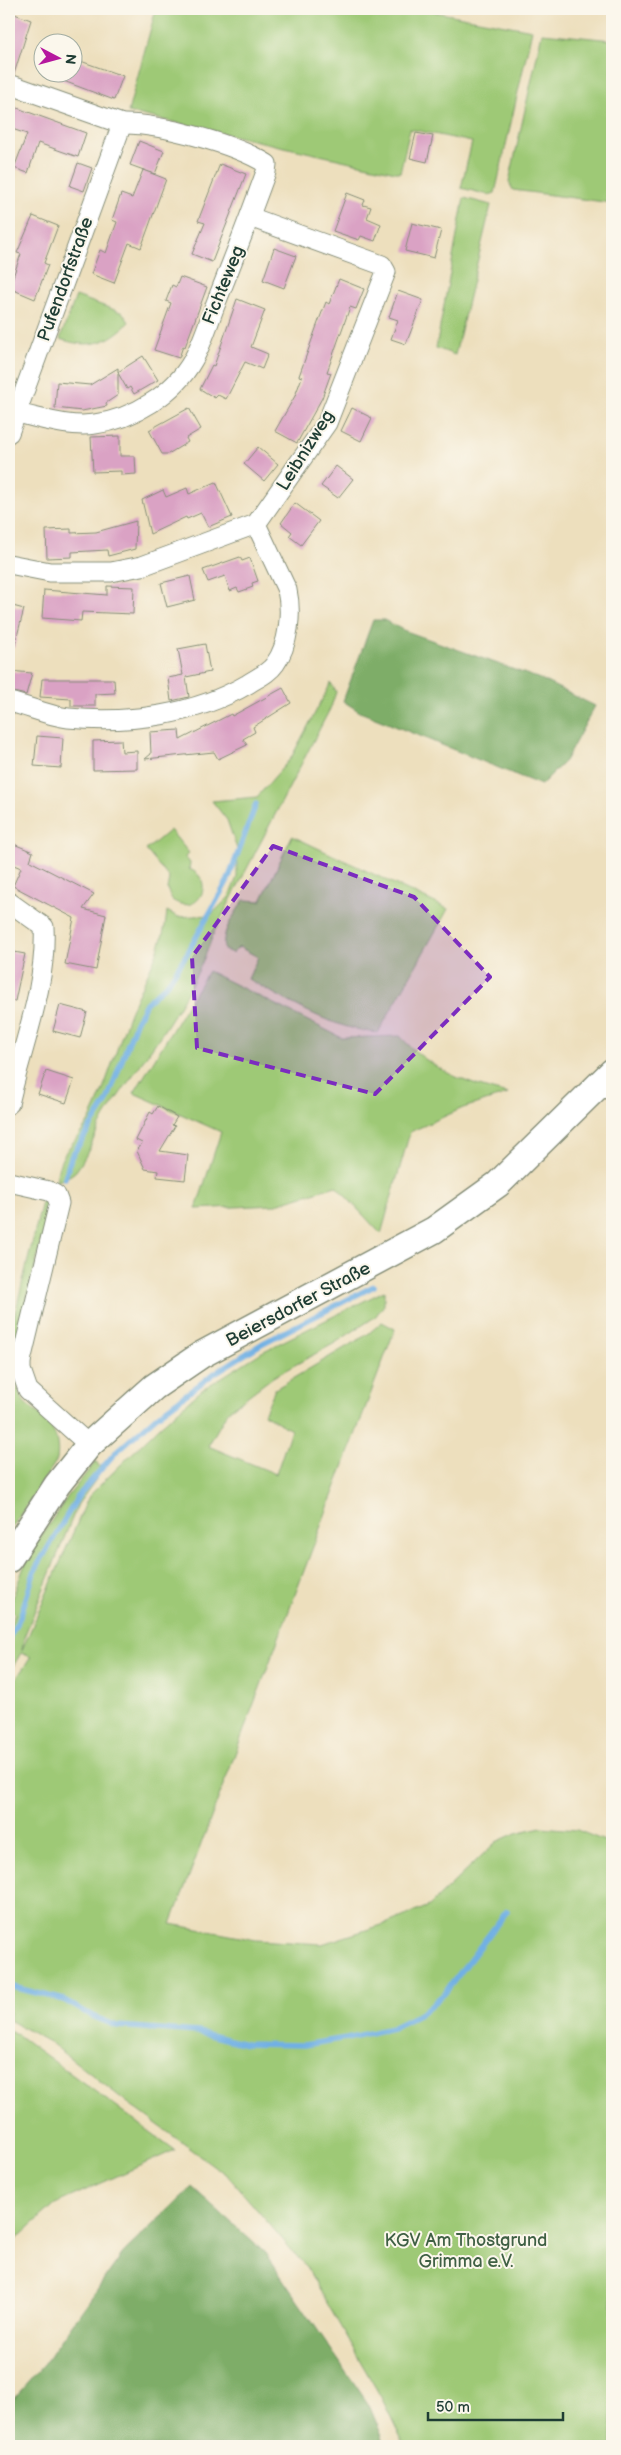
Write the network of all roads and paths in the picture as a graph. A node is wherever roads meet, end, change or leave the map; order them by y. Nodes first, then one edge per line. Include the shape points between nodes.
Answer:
1 (9, 84) edge
2 (122, 124) junction
3 (250, 217) junction
4 (16, 413) junction
5 (9, 433) edge
6 (256, 524) junction
7 (9, 564) edge
8 (9, 702) edge
9 (9, 902) edge
10 (14, 1057) edge
11 (612, 1072) edge
12 (9, 1104) edge
13 (9, 1182) edge
14 (15, 1361) edge
15 (89, 1445) junction
16 (9, 1559) edge

1 - 2 street
2 - 3 street, Fichteweg via 140,124 197,137 249,153 267,164
2 - 4 street, Pufendorfstraße
3 - 4 street, Fichteweg via 193,360 163,394 124,416 94,424 63,423
3 - 6 street, Leibnizweg via 382,265 386,272 327,423
4 - 5 street, Pufendorfstraße
6 - 7 street via 142,566 111,572 50,572
6 - 8 street via 290,601 282,650 266,673 213,702 144,718 66,718
9 - 10 street via 44,927 45,942 32,1021
10 - 12 street
11 - 15 street, Beiersdorfer Straße via 498,1184 434,1230 201,1356 154,1386
13 - 14 street via 48,1191 56,1195 59,1203
14 - 15 street via 28,1390
15 - 16 street, Beiersdorfer Straße via 56,1485

